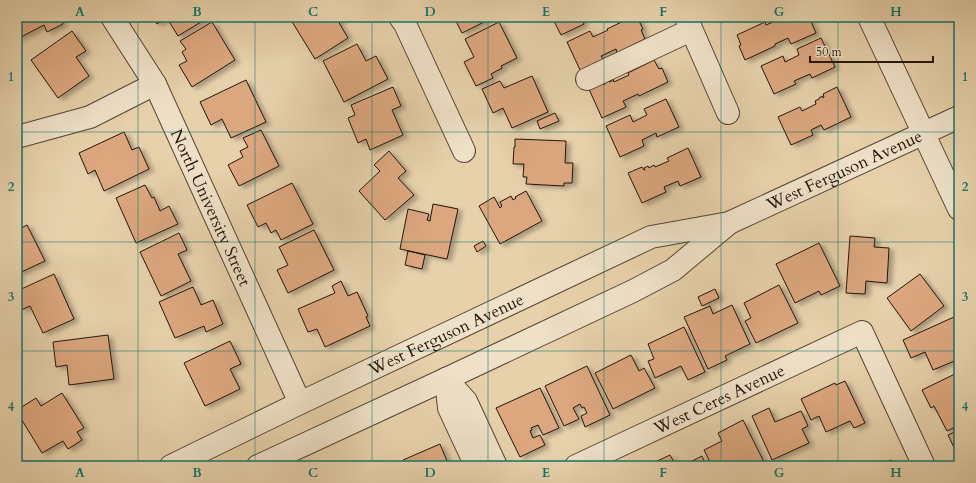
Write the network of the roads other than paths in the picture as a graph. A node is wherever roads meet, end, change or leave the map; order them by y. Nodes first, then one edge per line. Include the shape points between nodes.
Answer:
1 (112, 17) edge
2 (400, 17) edge
3 (869, 17) edge
4 (689, 24) edge
5 (586, 79) dead end
6 (155, 84) junction
7 (728, 113) dead end
8 (959, 117) edge
9 (923, 133) junction
10 (17, 137) edge
11 (464, 151) dead end
12 (959, 209) edge
13 (729, 223) junction
14 (446, 379) junction
15 (300, 403) junction
16 (171, 466) edge
17 (258, 466) edge
18 (476, 466) edge
19 (496, 466) edge
20 (576, 466) edge
21 (924, 466) edge

1 - 6 street, North University Street
2 - 11 street
3 - 9 street
4 - 5 street
4 - 7 street
6 - 10 street via 90,117
6 - 15 street, North University Street
8 - 9 street, West Ferguson Avenue
9 - 12 street
9 - 13 street, West Ferguson Avenue
13 - 14 street, West Ferguson Avenue via 674,270
13 - 15 street, West Ferguson Avenue via 651,237
14 - 17 street, West Ferguson Avenue
14 - 18 street via 449,408
14 - 19 street via 466,401
15 - 16 street, West Ferguson Avenue
20 - 21 street, West Ceres Avenue via 862,332

